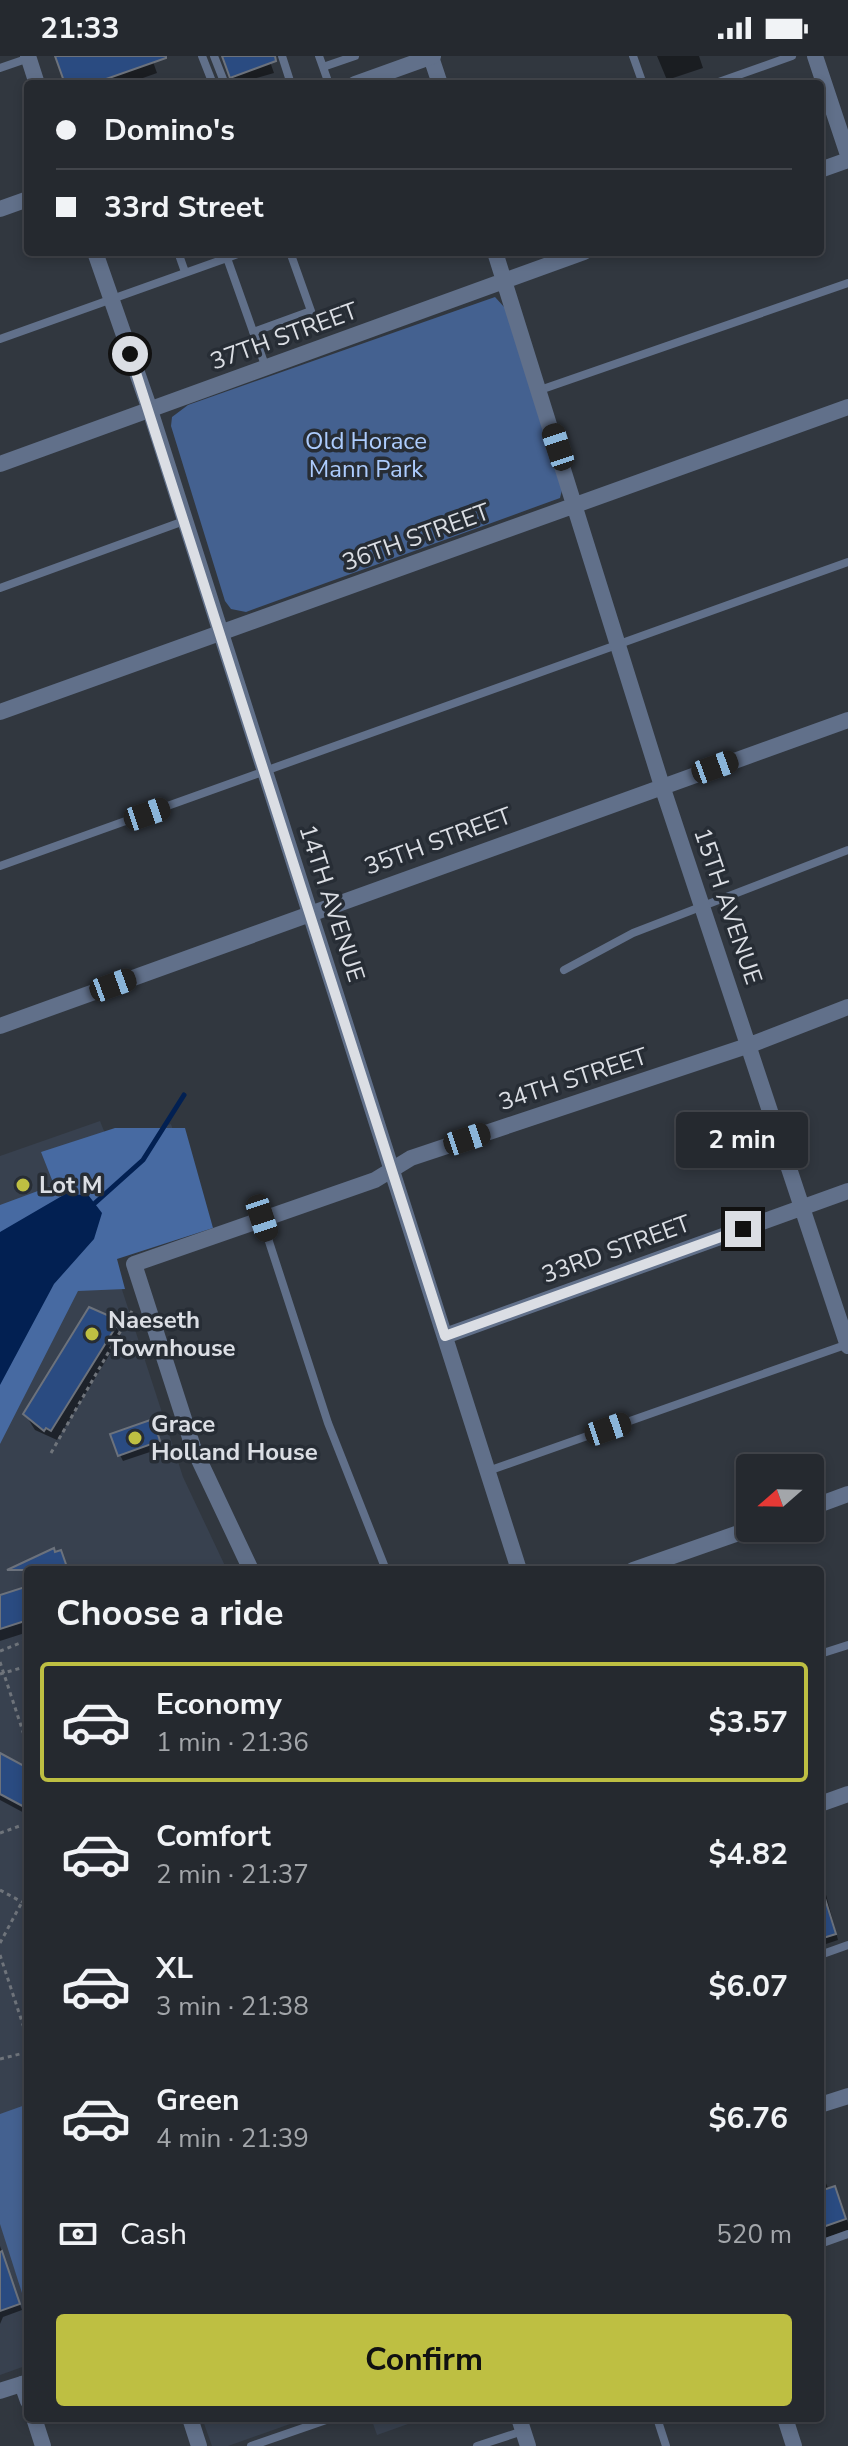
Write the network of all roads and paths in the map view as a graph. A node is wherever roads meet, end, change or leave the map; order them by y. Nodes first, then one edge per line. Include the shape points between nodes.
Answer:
1 (202, 56) edge
2 (214, 56) edge
3 (282, 56) edge
4 (319, 56) edge
5 (355, 56) edge
6 (432, 56) edge
7 (633, 56) edge
8 (792, 56) edge
9 (815, 56) edge
10 (30, 57) edge
11 (323, 67) junction
12 (0, 68) edge
13 (36, 80) edge
14 (213, 80) edge
15 (221, 80) edge
16 (290, 80) edge
17 (328, 80) edge
18 (366, 80) edge
19 (439, 80) edge
20 (642, 80) edge
21 (724, 80) edge
22 (823, 80) edge
23 (824, 84) edge
24 (848, 157) edge
25 (824, 168) edge
26 (24, 200) edge
27 (0, 209) edge
28 (96, 256) edge
29 (179, 256) edge
30 (224, 256) edge
31 (226, 256) edge
32 (291, 256) edge
33 (496, 256) edge
34 (573, 256) edge
35 (185, 272) junction
36 (504, 280) junction
37 (848, 283) edge
38 (111, 299) junction
39 (253, 332) junction
40 (0, 339) edge
41 (266, 369) junction
42 (540, 390) junction
43 (848, 407) edge
44 (150, 410) junction
45 (0, 464) edge
46 (577, 505) junction
47 (184, 521) junction
48 (848, 562) edge
49 (0, 588) edge
50 (220, 634) junction
51 (619, 643) junction
52 (0, 712) edge
53 (848, 720) edge
54 (265, 773) junction
55 (662, 786) junction
56 (848, 850) edge
57 (0, 866) edge
58 (703, 904) junction
59 (310, 913) junction
60 (564, 970) dead end
61 (848, 1007) edge
62 (0, 1026) edge
63 (750, 1045) junction
64 (393, 1170) junction
65 (848, 1191) edge
66 (802, 1207) junction
67 (262, 1218) junction
68 (147, 1304) junction
69 (445, 1336) junction
70 (848, 1345) edge
71 (51, 1453) dead end
72 (488, 1472) junction
73 (848, 1494) edge
74 (824, 1503) edge
75 (736, 1534) edge
76 (249, 1566) edge
77 (384, 1566) edge
78 (518, 1566) edge
79 (644, 1566) edge
80 (24, 1642) edge
81 (848, 1645) edge
82 (0, 1651) edge
83 (824, 1653) edge
84 (0, 1662) edge
85 (24, 1667) edge
86 (2, 1673) edge
87 (24, 1736) edge
88 (848, 1794) edge
89 (824, 1803) edge
90 (24, 1824) edge
91 (0, 1833) edge
92 (0, 1890) edge
93 (22, 1902) joint
94 (0, 1943) edge
95 (848, 1945) edge
96 (824, 1954) edge
97 (0, 1955) edge
98 (24, 2028) edge
99 (24, 2053) edge
100 (0, 2059) edge
101 (848, 2096) edge
102 (824, 2104) edge
103 (848, 2234) edge
104 (824, 2243) edge
105 (24, 2383) edge
106 (0, 2391) edge
107 (35, 2422) edge
108 (191, 2422) edge
109 (320, 2422) edge
110 (658, 2422) edge
111 (786, 2422) edge
112 (523, 2432) edge
113 (43, 2446) edge
114 (199, 2446) edge
115 (251, 2446) edge
116 (477, 2446) edge
117 (666, 2446) edge
118 (794, 2446) edge

1 - 14 lane
2 - 15 lane
3 - 16 lane
4 - 11 lane
5 - 11 lane
6 - 18 street
6 - 19 street
7 - 20 lane
8 - 21 lane
9 - 22 street
10 - 12 lane
10 - 13 street
11 - 17 lane
23 - 24 street
24 - 25 street
26 - 27 street
28 - 38 street, 14TH AVENUE
29 - 35 lane
30 - 35 lane
31 - 39 lane
32 - 39 lane via 311,311
33 - 36 street, 15TH AVENUE
34 - 36 street, 37TH STREET
35 - 38 lane
36 - 41 street, 37TH STREET
36 - 42 street, 15TH AVENUE
37 - 42 lane
38 - 40 lane
38 - 44 street, 14TH AVENUE
39 - 41 lane
41 - 44 street, 37TH STREET
42 - 46 street, 15TH AVENUE
43 - 46 street, 36TH STREET
44 - 45 street, 37TH STREET
44 - 47 street, 14TH AVENUE
46 - 50 street, 36TH STREET
46 - 51 street, 15TH AVENUE
47 - 49 lane
47 - 50 street, 14TH AVENUE
48 - 51 lane
50 - 52 street, 36TH STREET
50 - 54 street, 14TH AVENUE
51 - 54 lane
51 - 55 street, 15TH AVENUE
53 - 55 street, 35TH STREET
54 - 57 lane
54 - 59 street, 14TH AVENUE
55 - 58 street, 15TH AVENUE
55 - 59 street, 35TH STREET
56 - 58 lane
58 - 60 lane
58 - 63 street, 15TH AVENUE
59 - 62 street, 35TH STREET
59 - 64 street, 14TH AVENUE
61 - 63 street, 34TH STREET
63 - 64 street, 34TH STREET via 411,1158
63 - 66 street, 15TH AVENUE
64 - 67 street, 34TH STREET
64 - 69 street, 14TH AVENUE
65 - 66 street, 33RD STREET
66 - 69 street, 33RD STREET
66 - 70 street, 15TH AVENUE
67 - 68 street, 34TH STREET via 134,1264
67 - 77 lane via 328,1423
68 - 71 path via 130,1311
68 - 76 street via 193,1447
69 - 72 street, 14TH AVENUE
70 - 72 lane
72 - 78 street, 14TH AVENUE
73 - 74 street
75 - 79 street
80 - 82 path
81 - 83 lane
84 - 86 path
85 - 86 path
86 - 87 path
88 - 89 street
90 - 91 path
92 - 93 path
93 - 94 path
95 - 96 lane
97 - 98 path
99 - 100 path
101 - 102 street
103 - 104 lane
105 - 106 street
107 - 113 street
108 - 114 street
109 - 115 lane
110 - 117 lane
111 - 118 street
112 - 116 lane

